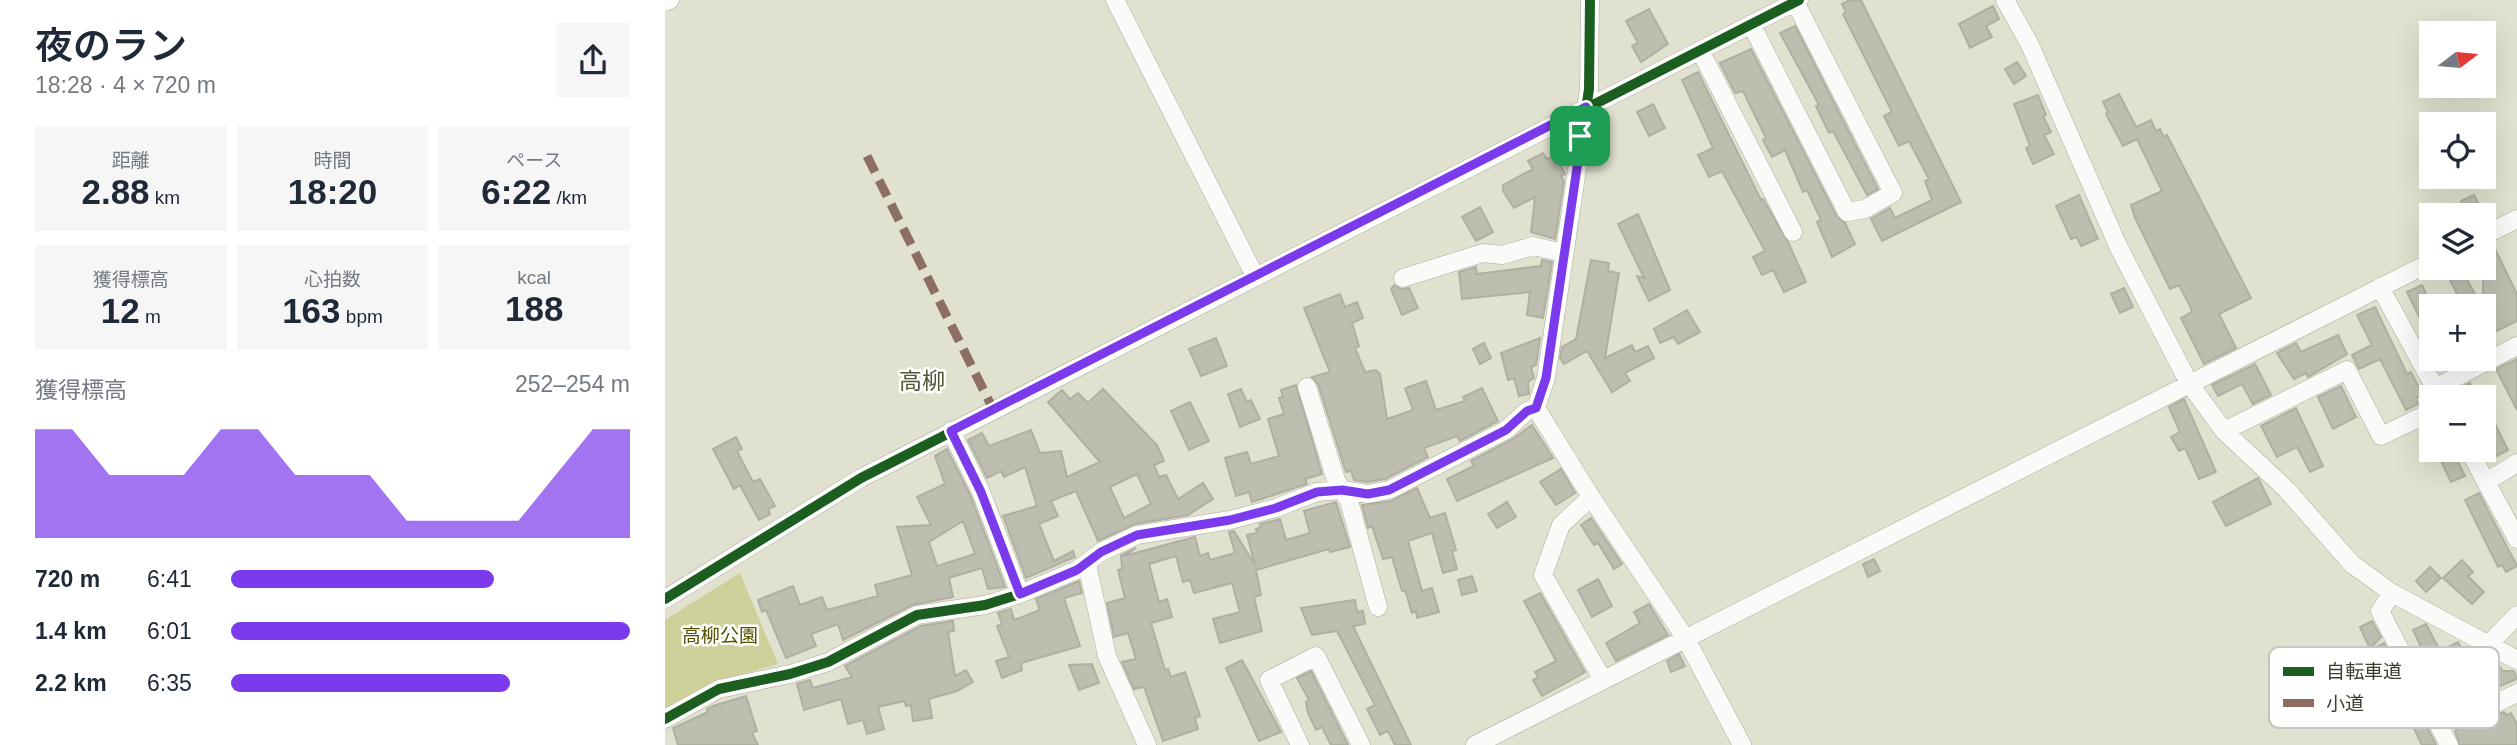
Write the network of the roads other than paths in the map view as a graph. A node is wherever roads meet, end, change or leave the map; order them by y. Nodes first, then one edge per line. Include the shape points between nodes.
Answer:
1 (670, 0) edge
2 (1115, 0) edge
3 (1590, 0) edge
4 (2005, 0) edge
5 (1797, 1) edge
6 (665, 2) edge
7 (1751, 24) junction
8 (1700, 50) junction
9 (1586, 107) junction
10 (2517, 219) edge
11 (2496, 230) edge
12 (1793, 232) dead end
13 (1564, 253) junction
14 (2419, 268) edge
15 (1255, 276) junction
16 (1403, 278) dead end
17 (2380, 287) junction
18 (2517, 346) edge
19 (2189, 383) junction
20 (2434, 385) edge
21 (2451, 385) edge
22 (1307, 387) dead end
23 (1536, 408) junction
24 (2419, 418) edge
25 (951, 431) junction
26 (2224, 431) junction
27 (2475, 462) edge
28 (2517, 463) edge
29 (2486, 482) junction
30 (1342, 490) junction
31 (1591, 497) junction
32 (2517, 539) edge
33 (1087, 564) junction
34 (2392, 593) junction
35 (1020, 594) junction
36 (665, 599) edge
37 (1378, 607) dead end
38 (2517, 615) edge
39 (1686, 639) junction
40 (2490, 644) junction
41 (2399, 647) edge
42 (2495, 647) edge
43 (2499, 649) edge
44 (2517, 660) edge
45 (1603, 680) junction
46 (2517, 693) edge
47 (2499, 702) edge
48 (665, 719) edge
49 (2440, 728) edge
50 (1147, 745) edge
51 (1300, 745) edge
52 (1361, 745) edge
53 (1475, 745) edge
54 (1742, 745) edge
55 (2449, 745) edge

1 - 6 street
2 - 15 street
3 - 9 street
4 - 19 street via 2030,45 2119,248
5 - 7 street
5 - 7 street via 1893,193 1865,209 1847,212
7 - 8 street
8 - 9 street
8 - 12 street
9 - 13 street
9 - 15 street
10 - 11 street
13 - 16 street via 1533,246 1502,255 1483,253
13 - 23 street via 1546,378
14 - 17 street
15 - 25 street
17 - 19 street
17 - 20 street
18 - 21 street
19 - 26 street
19 - 39 street
22 - 30 street
23 - 30 street via 1506,430 1389,490 1354,494
23 - 31 street
24 - 26 street via 2381,436 2347,370
25 - 35 street via 981,492
25 - 36 street via 860,478
26 - 34 street via 2286,489 2353,564
27 - 29 street
28 - 29 street
29 - 32 street
30 - 33 street via 1317,492 1230,520 1137,535
30 - 37 street
31 - 39 street
31 - 45 street via 1561,525 1543,575
33 - 35 street
33 - 50 street via 1107,656
34 - 40 street
34 - 41 street via 2380,611
35 - 48 street via 985,605 917,615 828,662 719,689
38 - 40 street
39 - 45 street
39 - 54 street
40 - 42 street
43 - 44 street
45 - 53 street
46 - 47 street
49 - 55 street
51 - 52 street via 1269,680 1316,656

